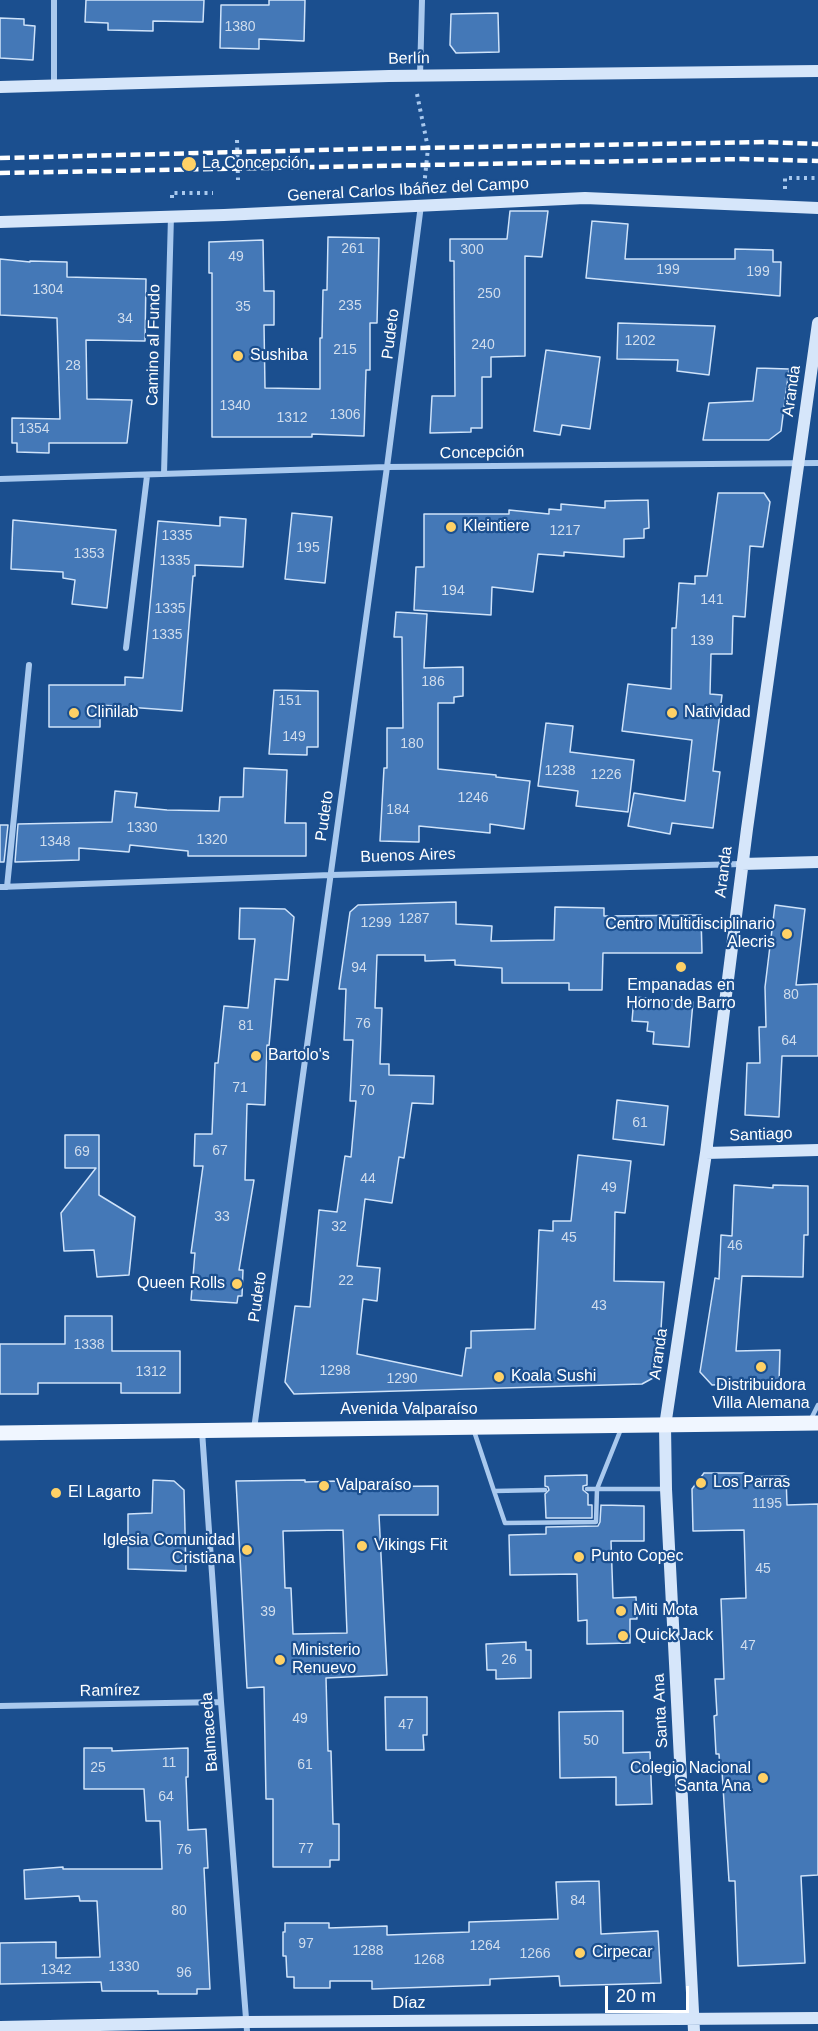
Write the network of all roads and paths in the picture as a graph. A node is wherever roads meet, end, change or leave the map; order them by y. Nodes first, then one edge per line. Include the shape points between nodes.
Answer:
1 (54, 0) edge
2 (422, 0) edge
3 (818, 71) edge
4 (416, 76) junction
5 (54, 86) junction
6 (0, 87) edge
7 (237, 140) dead end
8 (818, 178) edge
9 (238, 180) dead end
10 (796, 190) dead end
11 (172, 193) dead end
12 (215, 193) dead end
13 (421, 205) junction
14 (818, 208) edge
15 (171, 216) junction
16 (0, 222) edge
17 (818, 323) edge
18 (799, 463) junction
19 (818, 463) edge
20 (387, 467) junction
21 (164, 474) junction
22 (147, 476) junction
23 (0, 479) edge
24 (126, 648) dead end
25 (29, 665) dead end
26 (818, 862) edge
27 (742, 864) junction
28 (331, 875) junction
29 (4, 887) edge
30 (818, 1149) edge
31 (706, 1153) junction
32 (818, 1405) edge
33 (813, 1423) edge
34 (622, 1426) junction
35 (665, 1426) junction
36 (473, 1428) junction
37 (254, 1429) junction
38 (202, 1430) junction
39 (0, 1433) edge
40 (587, 1489) dead end
41 (597, 1489) junction
42 (666, 1489) junction
43 (545, 1490) dead end
44 (494, 1491) junction
45 (221, 1702) junction
46 (0, 1706) edge
47 (818, 2018) edge
48 (694, 2025) edge
49 (0, 2027) edge
50 (247, 2027) edge

1 - 5 street
2 - 4 street
3 - 4 street, Berlín
4 - 5 street, Berlín
4 - 13 path via 428,148
5 - 6 street, Berlín
7 - 9 path
8 - 10 path via 785,178 785,189
11 - 12 path
13 - 14 street, General Carlos Ibáñez del Campo via 585,198
13 - 15 street, General Carlos Ibáñez del Campo
13 - 20 street, Pudeto
15 - 16 street, General Carlos Ibáñez del Campo
15 - 21 street, Camino al Fundo
17 - 18 street, Aranda
18 - 19 street, Concepción
18 - 20 street, Concepción
18 - 27 street, Aranda
20 - 21 street, Concepción
20 - 28 street, Pudeto
21 - 22 street, Concepción
22 - 23 street, Concepción
22 - 24 street
25 - 29 street
26 - 27 street, Buenos Aires
27 - 28 street, Buenos Aires
27 - 31 street, Aranda
28 - 29 street, Buenos Aires
28 - 37 street, Pudeto
30 - 31 street, Santiago
31 - 35 street, Aranda
32 - 33 lane
33 - 35 main road, Avenida Valparaíso
34 - 35 main road, Avenida Valparaíso
34 - 36 main road, Avenida Valparaíso
34 - 41 lane
35 - 42 street, Santa Ana
36 - 37 main road, Avenida Valparaíso
36 - 44 lane
37 - 38 main road, Avenida Valparaíso
38 - 39 main road, Avenida Valparaíso
38 - 45 street, Balmaceda
40 - 41 lane
41 - 42 lane
41 - 44 lane via 596,1522 505,1523
42 - 48 street, Santa Ana
43 - 44 lane
45 - 46 street, Ramírez
45 - 50 street, Balmaceda
47 - 48 street, Díaz
48 - 50 street, Díaz
49 - 50 street, Díaz

